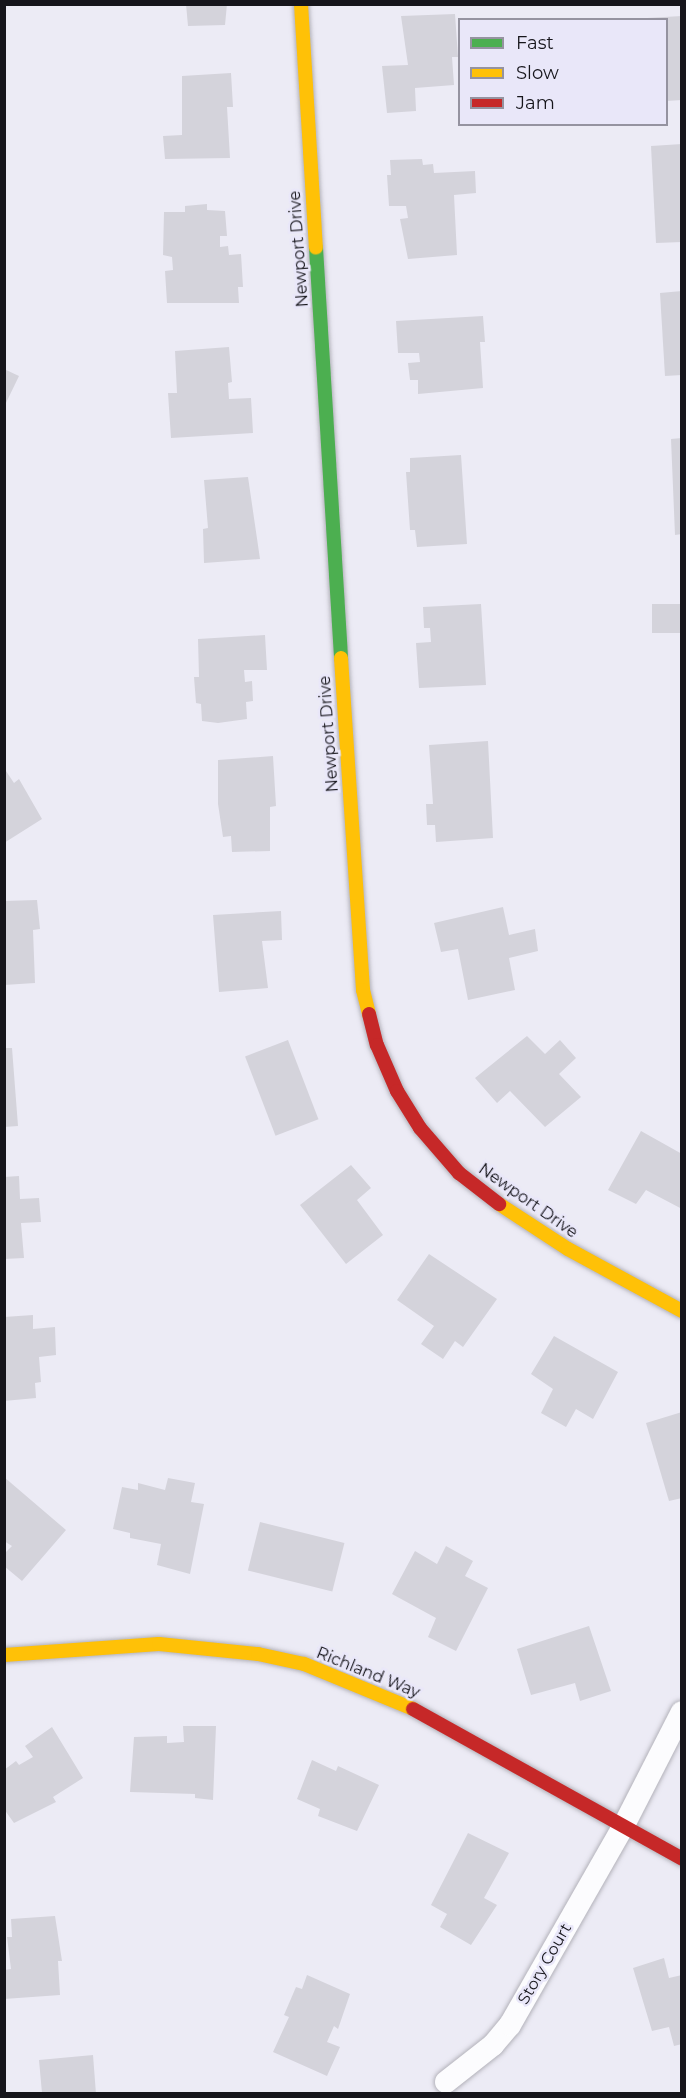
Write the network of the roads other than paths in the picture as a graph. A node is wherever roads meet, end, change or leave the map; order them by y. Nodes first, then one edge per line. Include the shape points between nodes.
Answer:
1 (301, 4) edge
2 (681, 1311) edge
3 (4, 1654) edge
4 (681, 1713) edge
5 (622, 1828) junction
6 (681, 1859) edge
7 (446, 2082) dead end

1 - 2 street, Newport Drive via 357,908 363,990 377,1046 420,1128 459,1173 558,1244
3 - 5 street, Richland Way via 159,1644 258,1654 304,1664 414,1709
4 - 5 street, Story Court
5 - 6 street, Richland Way
5 - 7 street, Story Court via 510,2025

